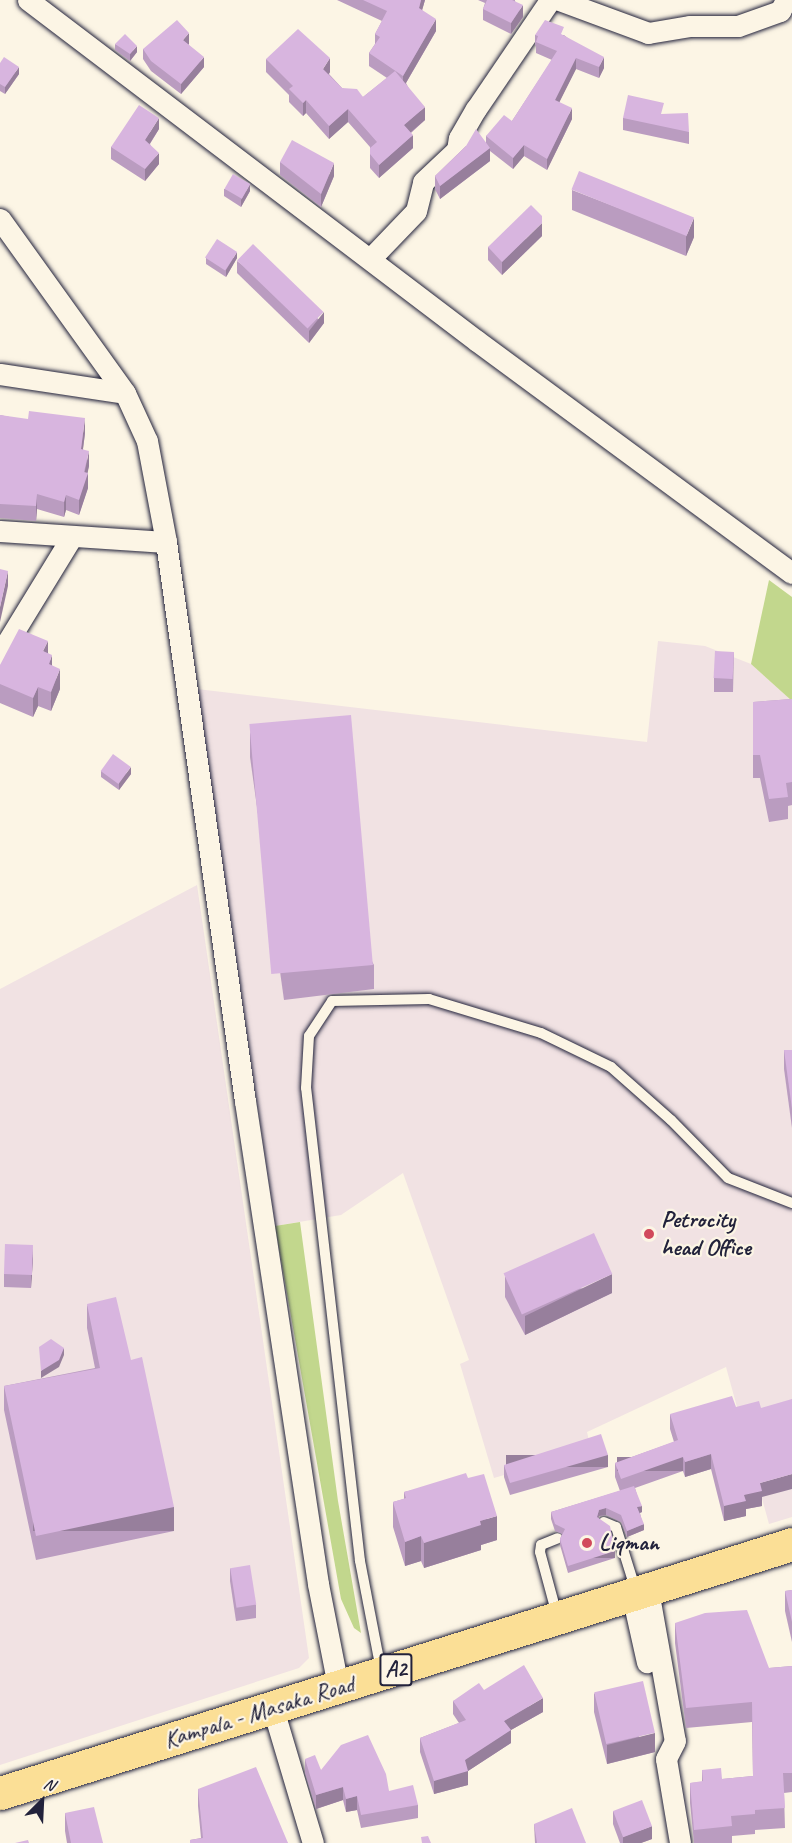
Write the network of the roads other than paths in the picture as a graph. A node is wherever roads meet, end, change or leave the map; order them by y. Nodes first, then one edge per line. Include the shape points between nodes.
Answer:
1 (28, 0) edge
2 (550, 0) edge
3 (560, 0) edge
4 (786, 0) edge
5 (0, 219) edge
6 (370, 259) junction
7 (0, 374) edge
8 (125, 393) junction
9 (0, 531) edge
10 (71, 538) junction
11 (166, 542) junction
12 (792, 573) edge
13 (0, 654) edge
14 (792, 1203) edge
15 (604, 1522) edge
16 (558, 1538) edge
17 (792, 1544) edge
18 (639, 1593) junction
19 (557, 1617) junction
20 (382, 1675) junction
21 (338, 1686) junction
22 (273, 1709) junction
23 (0, 1793) edge
24 (313, 1843) edge
25 (669, 1843) edge
26 (680, 1843) edge

1 - 6 street
2 - 6 street via 476,109 459,138 457,150 423,182 416,211
3 - 4 street via 648,33 690,26 738,26 780,11
5 - 8 street
6 - 12 street
7 - 8 street
8 - 11 street via 147,441
9 - 10 street
10 - 11 street
10 - 13 street
11 - 21 street via 244,1101 318,1584
14 - 20 lane via 728,1178 672,1120 611,1068 541,1033 429,999 332,1001 309,1036 306,1088 360,1561
15 - 18 lane via 616,1527
16 - 19 lane via 541,1545 540,1552
17 - 18 highway, Kampala - Masaka Road / A2
18 - 19 highway, Kampala - Masaka Road / A2
18 - 25 street via 663,1744 657,1775
18 - 26 street via 675,1741 666,1759
19 - 20 highway, Kampala - Masaka Road / A2
20 - 21 highway, Kampala - Masaka Road / A2
21 - 22 highway, Kampala - Masaka Road / A2
22 - 23 highway, Kampala - Masaka Road / A2
22 - 24 street

